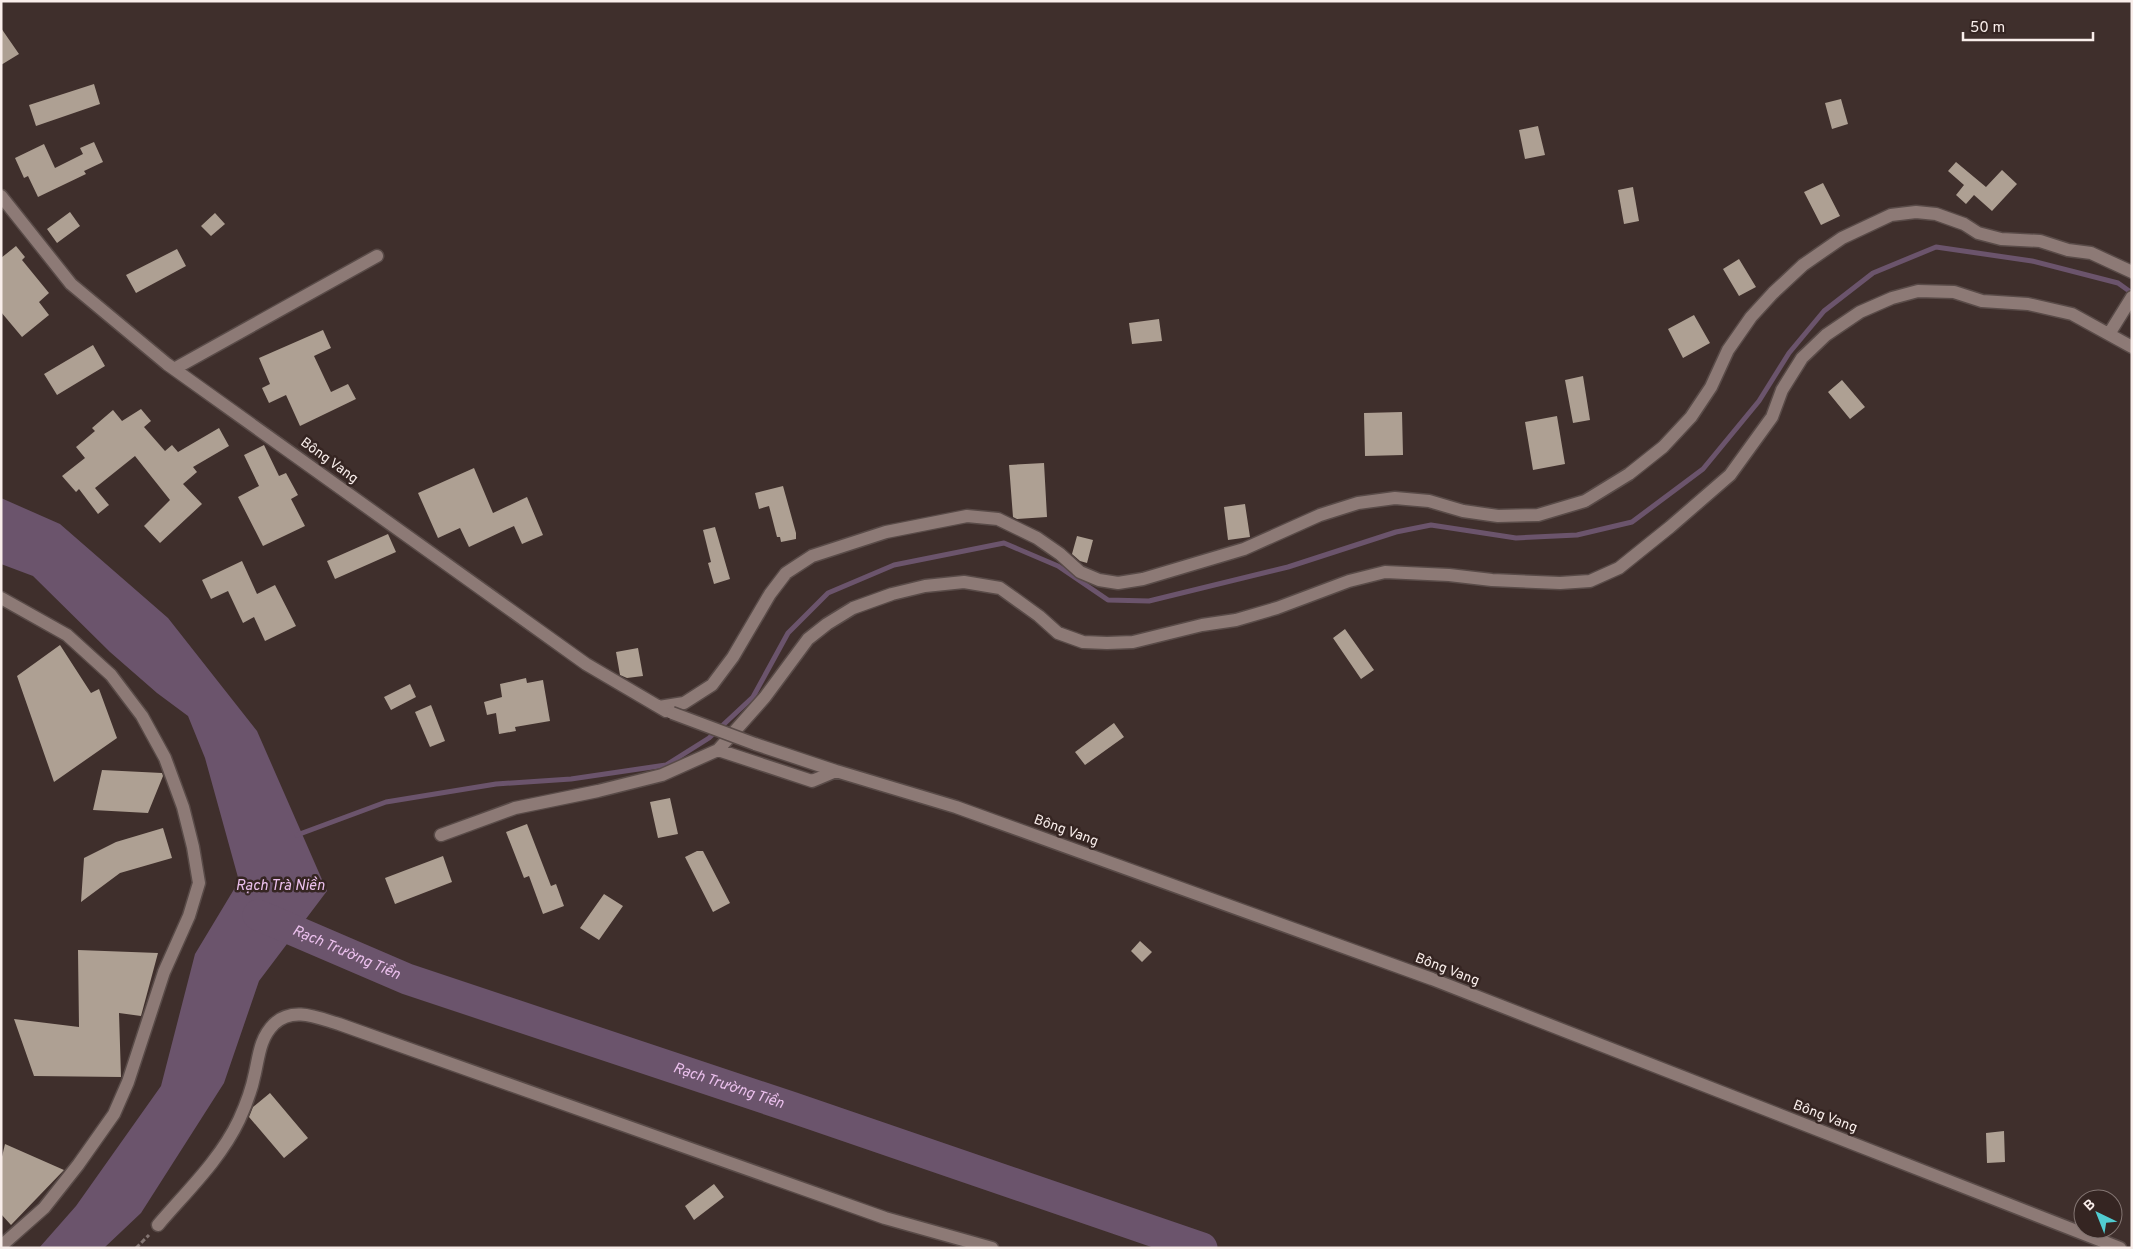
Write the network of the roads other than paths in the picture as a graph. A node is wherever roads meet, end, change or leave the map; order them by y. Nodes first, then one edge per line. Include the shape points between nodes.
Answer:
1 (1, 196) edge
2 (377, 256) dead end
3 (2132, 272) edge
4 (2132, 297) edge
5 (2112, 330) junction
6 (2132, 347) edge
7 (174, 369) junction
8 (1, 598) edge
9 (659, 708) junction
10 (718, 750) junction
11 (836, 771) junction
12 (440, 835) dead end
13 (158, 1225) dead end
14 (1, 1246) edge
15 (992, 1248) edge
16 (2120, 1248) edge

1 - 7 street, Bông Vang via 71,284
2 - 7 street
3 - 9 street via 2091,253 2040,241 1978,233 1936,214 1891,215 1842,238 1773,292 1728,350 1711,387 1691,417 1663,447 1630,474 1585,501 1538,515 1498,516 1463,511 1429,501 1394,498 1358,503 1320,515 1244,549 1143,579 1118,583 1080,572 1037,538 998,520 967,516 906,527 812,556 786,573 712,685 684,703
4 - 5 street
5 - 6 street
5 - 10 street via 2072,314 1982,300 1954,292 1918,291 1860,312 1826,335 1802,358 1782,390 1772,418 1730,475 1619,568 1590,581 1560,583 1385,572 1236,620 1133,642 1106,643 1083,642 1058,633 1000,588 964,582 892,594 853,608 808,639 765,697
7 - 9 street, Bông Vang via 586,664
8 - 14 street via 67,635 111,675 142,716 165,758 183,807 199,884 114,1114 44,1208
9 - 11 street, Bông Vang, bridge
10 - 11 street via 812,781
10 - 12 street via 662,775 598,792 515,808
11 - 16 street, Bông Vang via 956,807 1432,980
13 - 15 street via 226,1143 248,1095 263,1041 275,1023 292,1014 339,1024 886,1218

